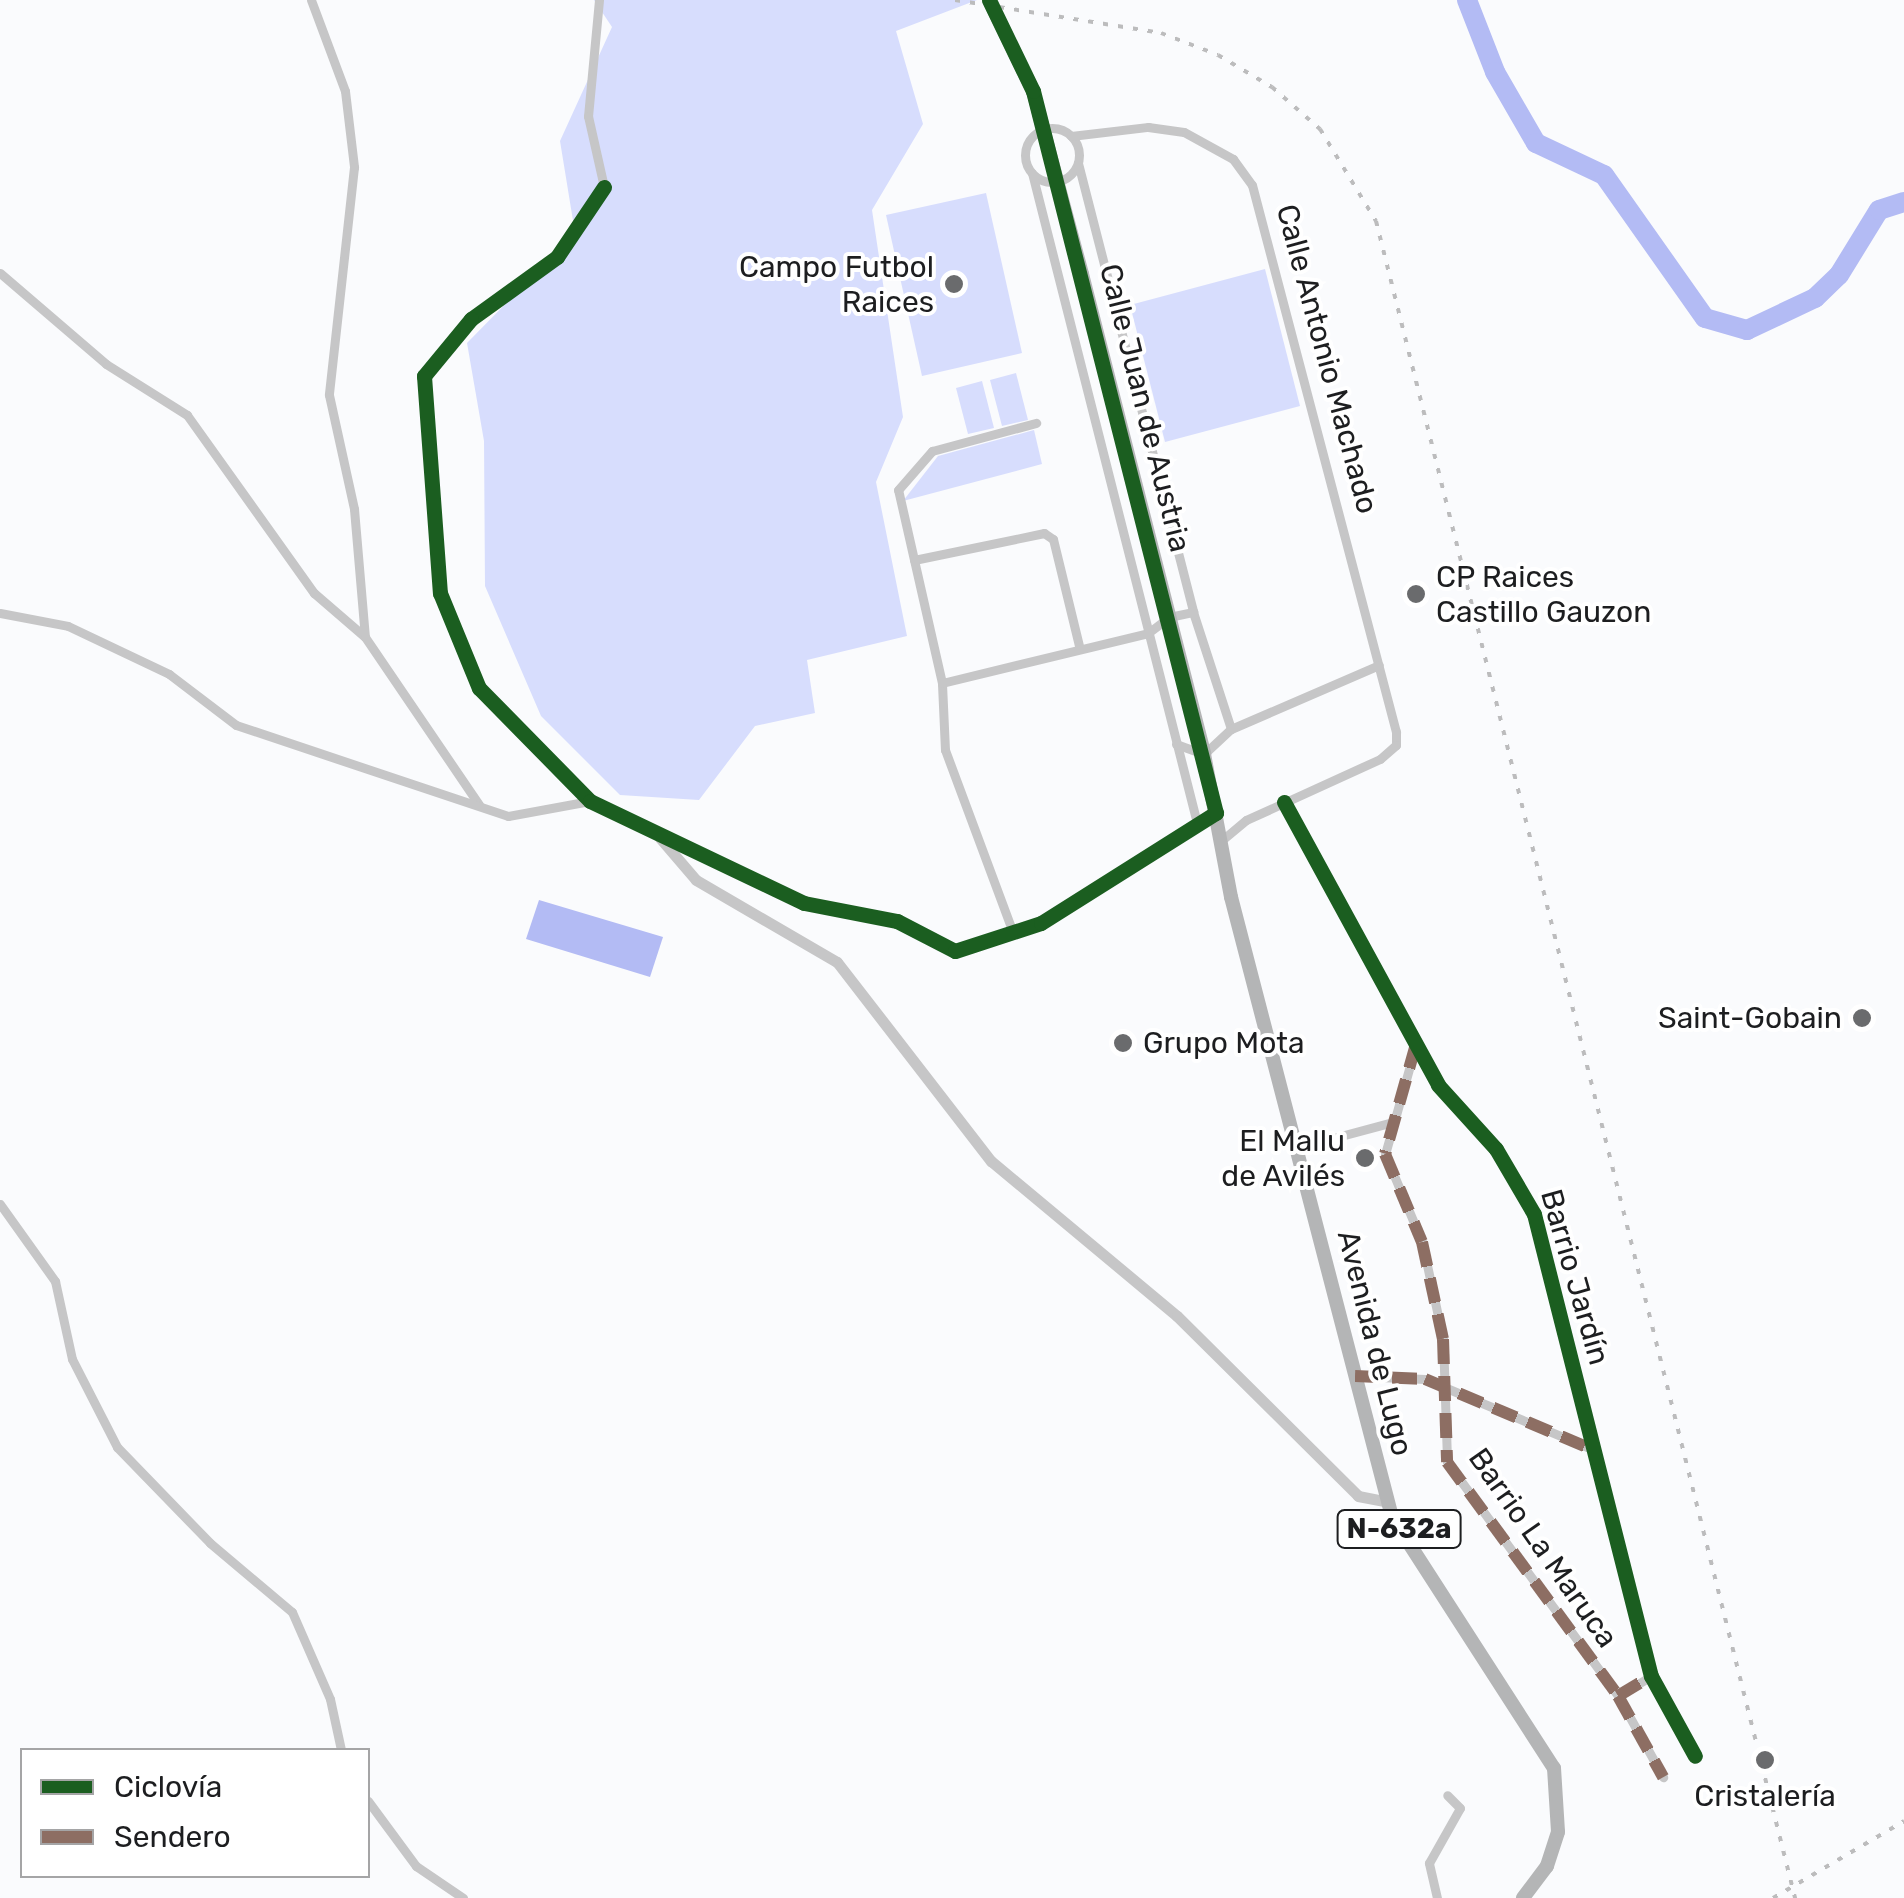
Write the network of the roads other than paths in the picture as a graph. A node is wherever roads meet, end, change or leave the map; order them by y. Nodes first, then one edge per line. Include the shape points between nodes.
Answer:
1 (311, 0) edge
2 (599, 0) edge
3 (989, 0) edge
4 (1043, 130) junction
5 (1071, 136) junction
6 (1078, 163) junction
7 (1032, 173) junction
8 (1057, 182) junction
9 (0, 274) edge
10 (1036, 423) dead end
11 (914, 560) junction
12 (1193, 612) junction
13 (0, 613) edge
14 (1170, 616) junction
15 (1148, 633) junction
16 (365, 638) junction
17 (1080, 646) junction
18 (1380, 666) junction
19 (942, 683) junction
20 (1231, 729) junction
21 (1176, 744) junction
22 (1204, 754) junction
23 (590, 801) junction
24 (1284, 802) junction
25 (479, 805) junction
26 (1216, 813) junction
27 (1197, 823) junction
28 (660, 838) junction
29 (1222, 840) junction
30 (1012, 930) junction
31 (1416, 1044) junction
32 (1389, 1123) junction
33 (1296, 1148) junction
34 (0, 1204) edge
35 (1354, 1376) junction
36 (1446, 1390) junction
37 (1594, 1450) junction
38 (1388, 1502) junction
39 (1651, 1676) junction
40 (1618, 1696) junction
41 (341, 1748) edge
42 (1696, 1756) dead end
43 (1663, 1778) dead end
44 (1447, 1795) dead end
45 (370, 1805) edge
46 (463, 1898) edge
47 (1437, 1898) edge
48 (1522, 1898) edge

1 - 16 street via 345,91 354,167 329,395 354,509
2 - 23 street via 588,116 604,188 557,257 471,318 424,376 440,593 479,688
3 - 4 main road, Calle Juan de Austria / N-632a
4 - 5 street, Calle Antonio Machado
4 - 7 street via 1026,148
4 - 8 main road, Calle Juan de Austria / N-632a
5 - 6 street
5 - 18 street, Calle Antonio Machado via 1148,126 1184,132 1233,159 1252,185
6 - 8 street
6 - 12 street
7 - 8 street
7 - 15 street
8 - 14 main road, Calle Juan de Austria / N-632a
9 - 16 street via 106,364 187,415 314,593
10 - 11 street via 932,451 898,490
11 - 17 street via 1036,529 1052,539
11 - 19 street
12 - 14 street
12 - 20 street
13 - 25 street via 68,626 169,674 236,725
14 - 15 street
14 - 22 main road, Calle Juan de Austria / N-632a
15 - 17 street
15 - 21 street
16 - 25 street
17 - 19 street
18 - 20 street
18 - 24 street, Calle Antonio Machado via 1396,745
19 - 30 street via 945,750
20 - 22 street
21 - 22 street
21 - 27 street
22 - 26 main road, Calle Juan de Austria / N-632a
23 - 25 street via 508,816
23 - 28 street
24 - 29 street
24 - 31 street, Barrio Jardín
26 - 27 street
26 - 29 main road, Avenida de Lugo / N-632a
27 - 30 street via 1041,923
28 - 30 street via 804,903 897,921 954,950
28 - 38 street via 696,880 837,962 884,1015 935,1098 1006,1176 1176,1316 1358,1496
29 - 33 main road, Avenida de Lugo / N-632a
31 - 32 street, Barrio La Maruca
31 - 37 street, Barrio Jardín via 1534,1214
32 - 33 street
32 - 36 street, Barrio La Maruca via 1386,1154 1422,1242
33 - 35 main road, Avenida de Lugo / N-632a
34 - 41 street via 54,1281 72,1360 117,1447 210,1543 292,1612 330,1699
35 - 36 street via 1425,1379
35 - 38 main road, Avenida de Lugo / N-632a
36 - 37 street
36 - 40 street, Barrio La Maruca via 1447,1462
37 - 39 street, Barrio Jardín
38 - 48 main road, Avenida de Lugo / N-632a via 1418,1568 1554,1768 1558,1832 1547,1866
39 - 40 street
39 - 42 street, Barrio Jardín
40 - 43 street, Barrio La Maruca
44 - 47 street via 1460,1808 1429,1863
45 - 46 street via 416,1866

